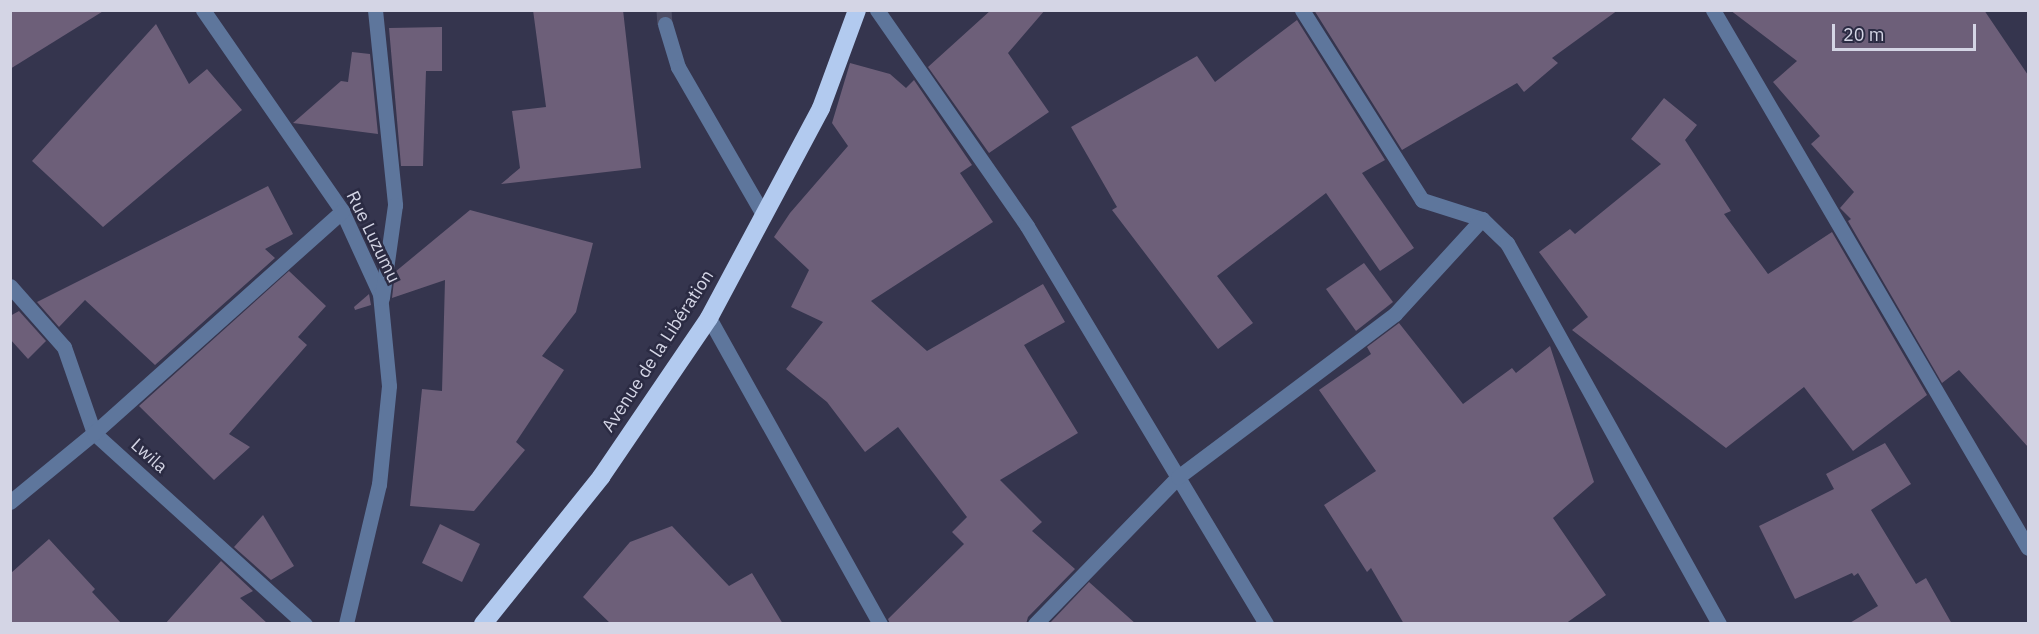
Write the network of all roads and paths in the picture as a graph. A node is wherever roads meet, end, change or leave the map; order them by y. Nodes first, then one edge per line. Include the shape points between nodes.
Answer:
1 (203, 10) edge
2 (375, 10) edge
3 (857, 10) edge
4 (877, 10) edge
5 (1302, 10) edge
6 (1713, 10) edge
7 (665, 24) tunnel mouth
8 (342, 211) junction
9 (764, 216) junction
10 (1482, 219) junction
11 (10, 286) edge
12 (381, 307) junction
13 (709, 318) junction
14 (94, 433) junction
15 (1178, 477) junction
16 (10, 502) edge
17 (2028, 548) edge
18 (484, 623) edge
19 (305, 624) edge
20 (346, 624) edge
21 (880, 624) edge
22 (1035, 624) edge
23 (1266, 624) edge
24 (1719, 624) edge

1 - 8 street, Rue Luzumu
2 - 12 street via 395,204
3 - 9 highway, Avenue de la Libération via 821,108
4 - 15 street via 1027,226
5 - 10 street via 1422,200
6 - 17 street
7 - 9 street via 678,67
8 - 12 street, Rue Luzumu via 380,294
8 - 14 street
9 - 13 highway, Avenue de la Libération
10 - 15 street via 1395,314
10 - 24 street via 1507,243
11 - 14 street, Lwila via 64,347
12 - 20 street, Rue Luzumu via 389,386 379,483
13 - 18 highway, Avenue de la Libération via 601,477
13 - 21 street
14 - 16 street
14 - 19 street, Lwila
15 - 22 street
15 - 23 street

